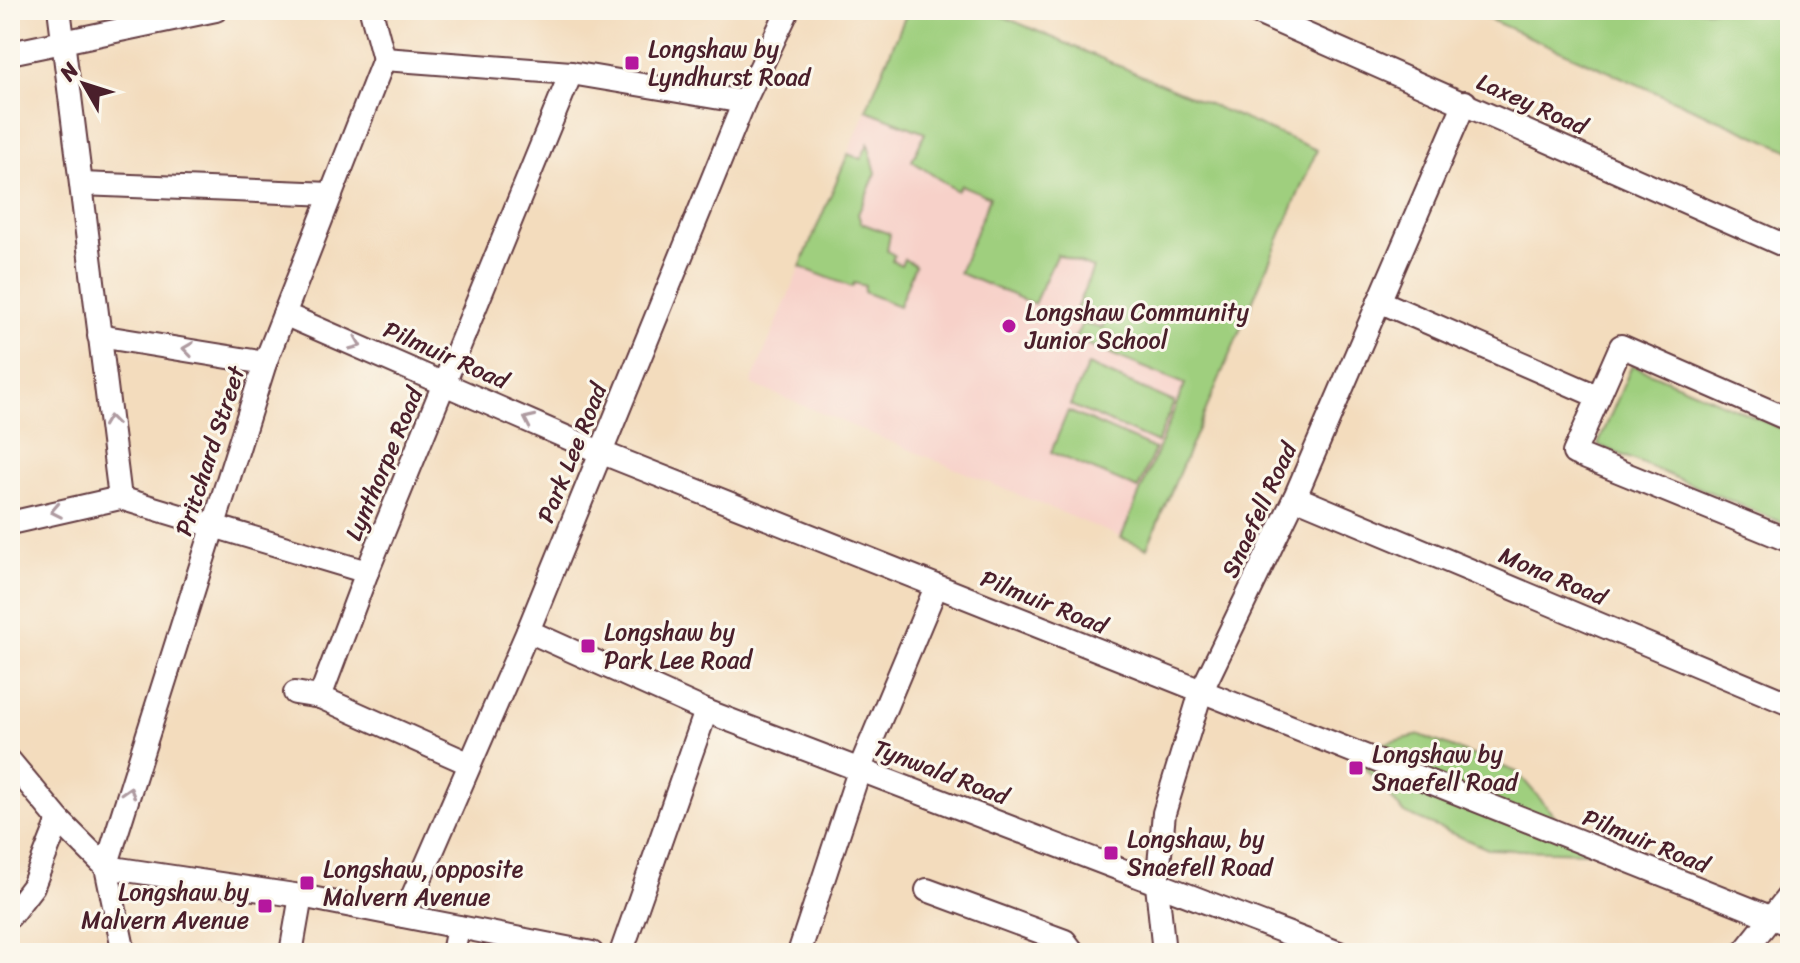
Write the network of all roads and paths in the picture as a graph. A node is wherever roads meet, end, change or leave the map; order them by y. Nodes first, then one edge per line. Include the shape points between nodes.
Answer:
1 (216, 10) edge
2 (371, 10) edge
3 (788, 10) edge
4 (1251, 10) edge
5 (60, 16) dead end
6 (62, 41) junction
7 (10, 53) edge
8 (384, 59) junction
9 (571, 73) junction
10 (744, 102) junction
11 (1465, 102) junction
12 (81, 184) junction
13 (331, 194) junction
14 (1790, 248) edge
15 (1379, 301) junction
16 (284, 314) junction
17 (99, 336) junction
18 (265, 363) junction
19 (446, 382) junction
20 (1599, 397) junction
21 (1790, 420) edge
22 (600, 452) junction
23 (1295, 497) junction
24 (120, 498) junction
25 (10, 523) edge
26 (213, 528) junction
27 (1790, 541) edge
28 (367, 572) junction
29 (936, 587) junction
30 (528, 631) junction
31 (1201, 692) junction
32 (295, 693) dead end
33 (320, 697) junction
34 (1790, 704) edge
35 (706, 711) junction
36 (10, 761) edge
37 (468, 763) junction
38 (860, 768) junction
39 (59, 820) junction
40 (106, 867) junction
41 (1157, 885) junction
42 (927, 890) dead end
43 (1790, 894) edge
44 (301, 896) junction
45 (10, 916) edge
46 (404, 916) junction
47 (1781, 922) edge
48 (458, 927) junction
49 (124, 953) edge
50 (291, 953) edge
51 (453, 953) edge
52 (592, 953) edge
53 (621, 953) edge
54 (799, 953) edge
55 (1074, 953) edge
56 (1164, 953) edge
57 (1339, 953) edge
58 (1743, 953) edge

1 - 6 street
2 - 8 street
3 - 10 street, Park Lee Road
4 - 11 street, Laxey Road
5 - 6 street
6 - 7 street
6 - 12 street
8 - 9 street
8 - 13 street, Pritchard Street
9 - 10 street
9 - 19 street, Lynthorpe Road
10 - 22 street, Park Lee Road
11 - 14 street, Laxey Road
11 - 15 street, Snaefell Road
12 - 13 street
12 - 17 street
13 - 16 street, Pritchard Street
15 - 20 street
15 - 23 street, Snaefell Road
16 - 18 street, Pritchard Street
16 -> 19 street, Pilmuir Road
18 -> 17 street
24 -> 17 street
18 - 26 street, Pritchard Street
22 -> 19 street, Pilmuir Road
19 - 28 street, Lynthorpe Road
20 - 21 street via 1621,346
20 - 27 street via 1574,453
22 - 29 street, Pilmuir Road
22 - 30 street, Park Lee Road
23 - 31 street, Snaefell Road
23 - 34 street, Mona Road
24 -> 25 street
24 - 26 street
26 - 28 street
40 -> 26 street, Pritchard Street
28 - 33 street, Lynthorpe Road
29 - 31 street, Pilmuir Road
29 - 38 street
30 - 35 street, Tynwald Road
30 - 37 street, Park Lee Road
31 - 41 street, Snaefell Road via 1164,813
31 - 47 street, Pilmuir Road
32 - 33 street
33 - 37 street
35 - 38 street, Tynwald Road
35 - 53 street
36 - 39 street
37 - 46 street, Park Lee Road
38 - 41 street, Tynwald Road
38 - 54 street
39 - 40 street
39 - 45 street via 33,886
40 - 44 street
40 - 49 street
41 - 56 street, Snaefell Road
41 - 57 street, Tynwald Road
42 - 55 street via 1065,941
43 - 47 street
44 - 46 street
44 - 50 street
46 - 48 street
47 - 58 street
48 - 51 street
48 - 52 street

